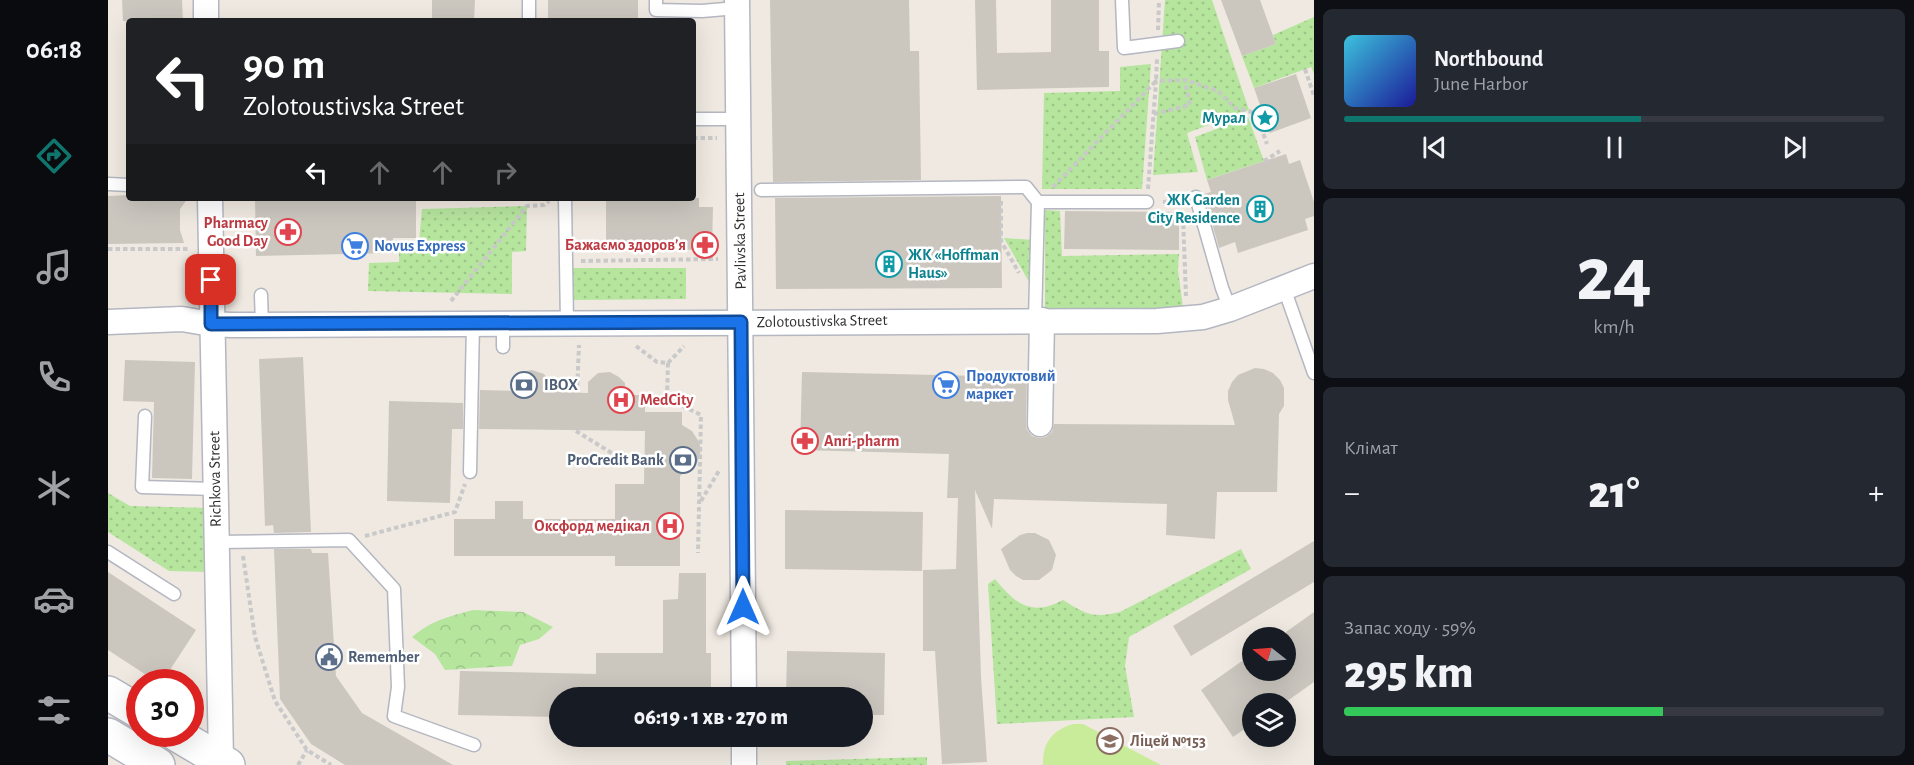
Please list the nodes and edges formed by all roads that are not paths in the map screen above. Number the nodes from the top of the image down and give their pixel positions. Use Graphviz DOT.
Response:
graph roads {
  1 [pos="206,0"];
  2 [pos="530,0"];
  3 [pos="1122,0"];
  4 [pos="737,4"];
  5 [pos="655,10"];
  6 [pos="206,18"];
  7 [pos="529,18"];
  8 [pos="1178,41"];
  9 [pos="696,119"];
  10 [pos="739,119"];
  11 [pos="108,184"];
  12 [pos="126,185"];
  13 [pos="761,190"];
  14 [pos="1196,197"];
  15 [pos="210,201"];
  16 [pos="565,201"];
  17 [pos="1038,202"];
  18 [pos="1147,202"];
  19 [pos="1314,276"];
  20 [pos="1284,288"];
  21 [pos="261,295"];
  22 [pos="1230,309"];
  23 [pos="1038,320"];
  24 [pos="108,322"];
  25 [pos="741,322"];
  26 [pos="473,323"];
  27 [pos="503,323"];
  28 [pos="567,323"];
  29 [pos="211,324"];
  30 [pos="262,325"];
  31 [pos="503,347"];
  32 [pos="1314,373"];
  33 [pos="145,416"];
  34 [pos="1040,424"];
  35 [pos="470,472"];
  36 [pos="216,489"];
  37 [pos="229,542"];
  38 [pos="108,552"];
  39 [pos="174,594"];
  40 [pos="744,687"];
  41 [pos="108,693"];
  42 [pos="126,703"];
  43 [pos="108,735"];
  44 [pos="474,745"];
  45 [pos="198,747"];
  46 [pos="744,747"];
  47 [pos="225,763"];
  48 [pos="158,765"];
  49 [pos="744,765"];
  1 -- 6 [label="street"];
  2 -- 7 [label="lane"];
  3 -- 8 [label="lane"];
  4 -- 5 [label="lane"];
  4 -- 10 [label="street, Pavlivska Street"];
  9 -- 10 [label="lane"];
  10 -- 25 [label="street, Pavlivska Street"];
  11 -- 12 [label="lane"];
  13 -- 17 [label="lane"];
  14 -- 22 [label="lane"];
  15 -- 29 [label="street, Richkova Street"];
  16 -- 28 [label="lane"];
  17 -- 18 [label="lane"];
  17 -- 23 [label="lane"];
  19 -- 20 [label="street, Zolotoustivska Street"];
  20 -- 22 [label="street, Zolotoustivska Street"];
  20 -- 32 [label="lane"];
  21 -- 30 [label="lane"];
  22 -- 23 [label="street, Zolotoustivska Street"];
  23 -- 25 [label="street, Zolotoustivska Street"];
  23 -- 34 [label="street"];
  24 -- 29 [label="street, Zolotoustivska Street"];
  25 -- 28 [label="street, Zolotoustivska Street"];
  25 -- 40 [label="street, Pavlivska Street"];
  26 -- 27 [label="street, Zolotoustivska Street"];
  26 -- 30 [label="street, Zolotoustivska Street"];
  26 -- 35 [label="lane"];
  27 -- 28 [label="street, Zolotoustivska Street"];
  27 -- 31 [label="lane"];
  29 -- 30 [label="street, Zolotoustivska Street"];
  29 -- 36 [label="street, Richkova Street"];
  33 -- 36 [label="lane"];
  36 -- 37 [label="street, Richkova Street"];
  37 -- 44 [label="lane"];
  37 -- 47 [label="street, Richkova Street"];
  38 -- 39 [label="lane"];
  41 -- 42 [label="main road"];
  43 -- 48 [label="main road"];
  45 -- 47 [label="main road"];
  46 -- 49 [label="street"];
}
